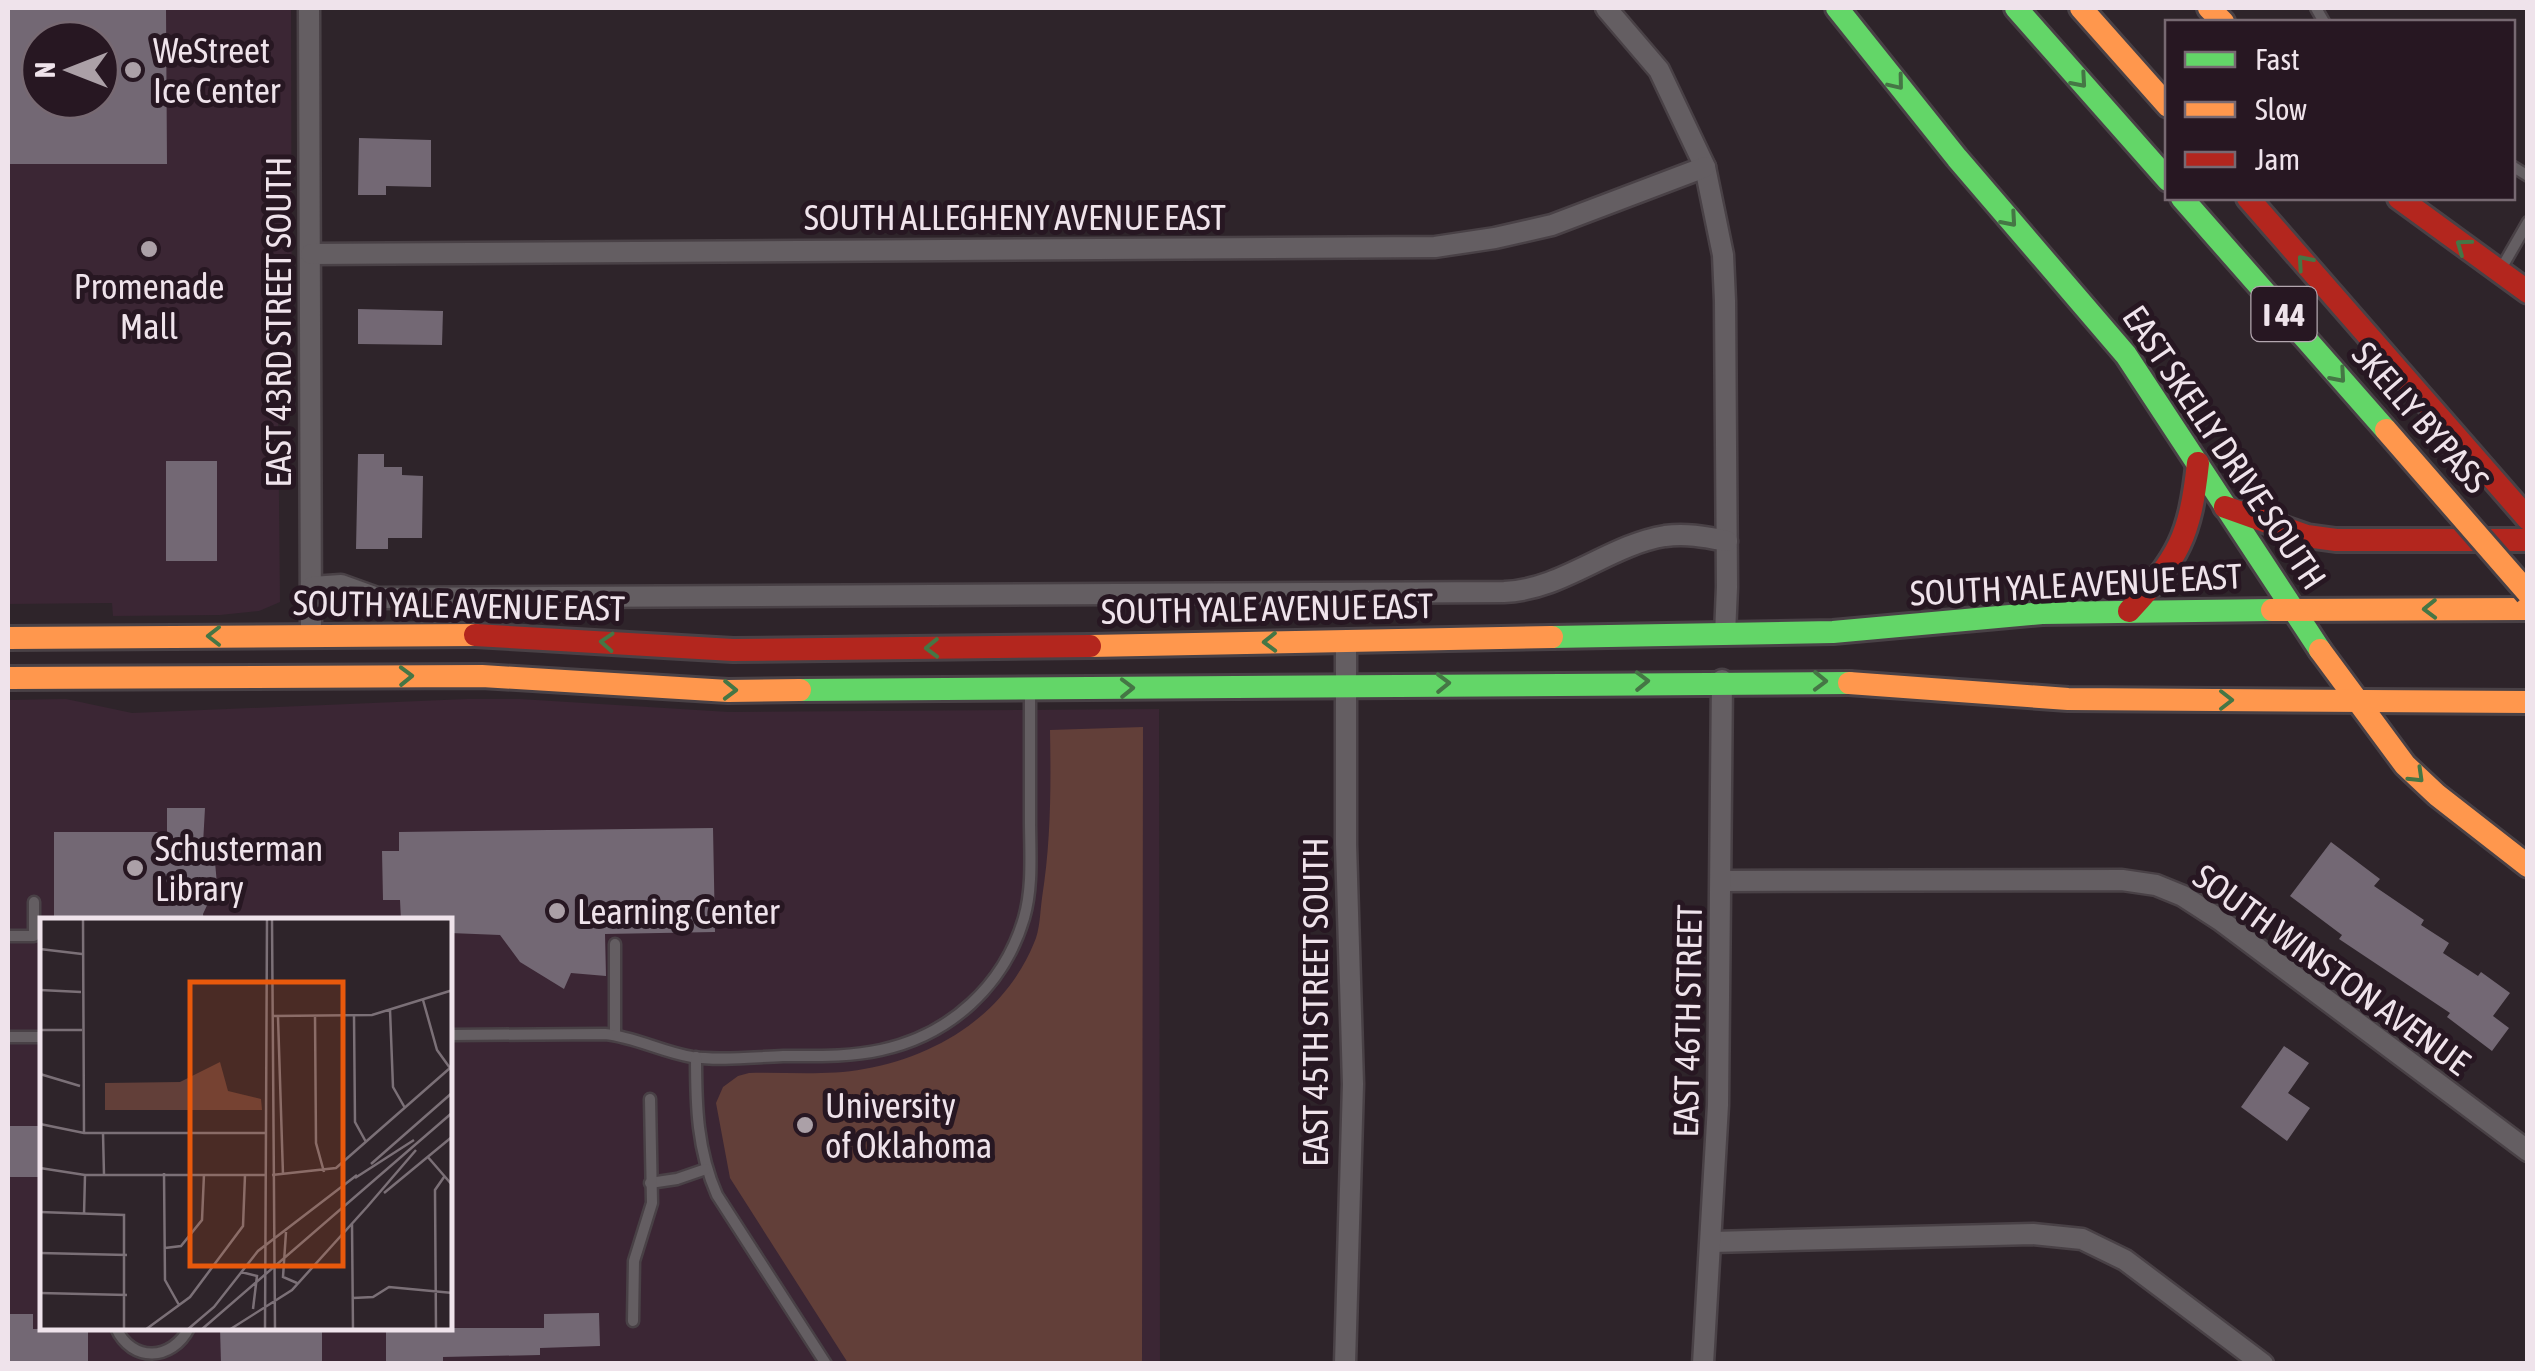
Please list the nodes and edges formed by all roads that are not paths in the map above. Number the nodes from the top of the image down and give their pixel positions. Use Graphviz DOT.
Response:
graph roads {
  1 [pos="309,8"];
  2 [pos="1606,8"];
  3 [pos="1836,8"];
  4 [pos="2016,8"];
  5 [pos="2082,8"];
  6 [pos="2165,103"];
  7 [pos="1706,166"];
  8 [pos="2165,177"];
  9 [pos="2184,200"];
  10 [pos="2250,200"];
  11 [pos="2403,200"];
  12 [pos="2528,222"];
  13 [pos="312,254"];
  14 [pos="2499,272"];
  15 [pos="2528,292"];
  16 [pos="2198,463"];
  17 [pos="2225,507"];
  18 [pos="2528,519"];
  19 [pos="2528,540"];
  20 [pos="1727,542"];
  21 [pos="312,587"];
  22 [pos="2528,593"];
  23 [pos="2528,608"];
  24 [pos="2128,611"];
  25 [pos="2294,611"];
  26 [pos="1724,635"];
  27 [pos="311,636"];
  28 [pos="8,638"];
  29 [pos="1346,640"];
  30 [pos="1029,647"];
  31 [pos="308,677"];
  32 [pos="8,678"];
  33 [pos="1722,680"];
  34 [pos="1346,684"];
  35 [pos="1030,690"];
  36 [pos="2356,701"];
  37 [pos="2528,702"];
  38 [pos="2528,866"];
  39 [pos="1722,880"];
  40 [pos="34,902"];
  41 [pos="8,936"];
  42 [pos="615,944"];
  43 [pos="452,1034"];
  44 [pos="616,1035"];
  45 [pos="40,1036"];
  46 [pos="8,1037"];
  47 [pos="696,1058"];
  48 [pos="650,1099"];
  49 [pos="2528,1151"];
  50 [pos="706,1169"];
  51 [pos="650,1183"];
  52 [pos="1712,1242"];
  53 [pos="634,1321"];
  54 [pos="118,1331"];
  55 [pos="187,1331"];
  56 [pos="826,1364"];
  57 [pos="1345,1364"];
  58 [pos="1703,1364"];
  59 [pos="2263,1364"];
  1 -- 13 [label="street, EAST 43RD STREET SOUTH"];
  2 -- 7 [label="street"];
  3 -- 16 [label="main road, EAST SKELLY DRIVE SOUTH, one-way"];
  4 -- 8 [label="main road, one-way"];
  5 -- 6 [label="main road"];
  7 -- 13 [label="street, SOUTH ALLEGHENY AVENUE EAST"];
  7 -- 20 [label="street"];
  9 -- 22 [label="main road, SKELLY BYPASS / I 44, one-way, bridge"];
  18 -- 10 [label="main road, SKELLY BYPASS / I 44, one-way"];
  14 -- 11 [label="main road, one-way"];
  12 -- 14 [label="lane"];
  13 -- 21 [label="street, EAST 43RD STREET SOUTH"];
  14 -- 15 [label="main road"];
  16 -- 17 [label="main road, EAST SKELLY DRIVE SOUTH"];
  16 -- 24 [label="main road"];
  17 -- 19 [label="main road"];
  17 -- 25 [label="main road, EAST SKELLY DRIVE SOUTH"];
  20 -- 21 [label="street, SOUTH YALE AVENUE EAST"];
  20 -- 26 [label="street"];
  21 -- 27 [label="street, EAST 43RD STREET SOUTH"];
  23 -- 25 [label="main road, SOUTH YALE AVENUE EAST, one-way"];
  24 -- 25 [label="main road, SOUTH YALE AVENUE EAST"];
  24 -- 26 [label="main road, SOUTH YALE AVENUE EAST"];
  25 -- 36 [label="main road, EAST SKELLY DRIVE SOUTH"];
  26 -- 29 [label="main road, SOUTH YALE AVENUE EAST"];
  26 -- 33 [label="main road"];
  27 -- 28 [label="main road, SOUTH YALE AVENUE EAST, one-way"];
  30 -- 27 [label="main road, SOUTH YALE AVENUE EAST, one-way"];
  27 -- 31 [label="main road"];
  29 -- 30 [label="main road, SOUTH YALE AVENUE EAST, one-way"];
  29 -- 34 [label="street, EAST 45TH STREET SOUTH"];
  30 -- 35 [label="main road"];
  31 -- 32 [label="main road, SOUTH YALE AVENUE EAST"];
  31 -- 35 [label="main road, SOUTH YALE AVENUE EAST, one-way"];
  34 -- 33 [label="main road, SOUTH YALE AVENUE EAST, one-way"];
  33 -- 36 [label="main road, SOUTH YALE AVENUE EAST, one-way"];
  33 -- 39 [label="street, EAST 46TH STREET"];
  35 -- 34 [label="main road, SOUTH YALE AVENUE EAST, one-way"];
  34 -- 57 [label="street, EAST 45TH STREET SOUTH"];
  35 -- 47 [label="lane"];
  36 -- 37 [label="main road, SOUTH YALE AVENUE EAST"];
  36 -- 38 [label="main road, EAST SKELLY DRIVE SOUTH, one-way"];
  39 -- 49 [label="street, SOUTH WINSTON AVENUE"];
  39 -- 52 [label="street, EAST 46TH STREET"];
  40 -- 41 [label="lane"];
  42 -- 44 [label="lane"];
  43 -- 44 [label="lane"];
  44 -- 47 [label="lane"];
  45 -- 46 [label="lane"];
  47 -- 50 [label="lane"];
  48 -- 51 [label="lane"];
  50 -- 51 [label="lane"];
  50 -- 56 [label="lane"];
  51 -- 53 [label="lane"];
  52 -- 58 [label="street, EAST 46TH STREET"];
  52 -- 59 [label="street"];
  54 -- 55 [label="lane"];
}
